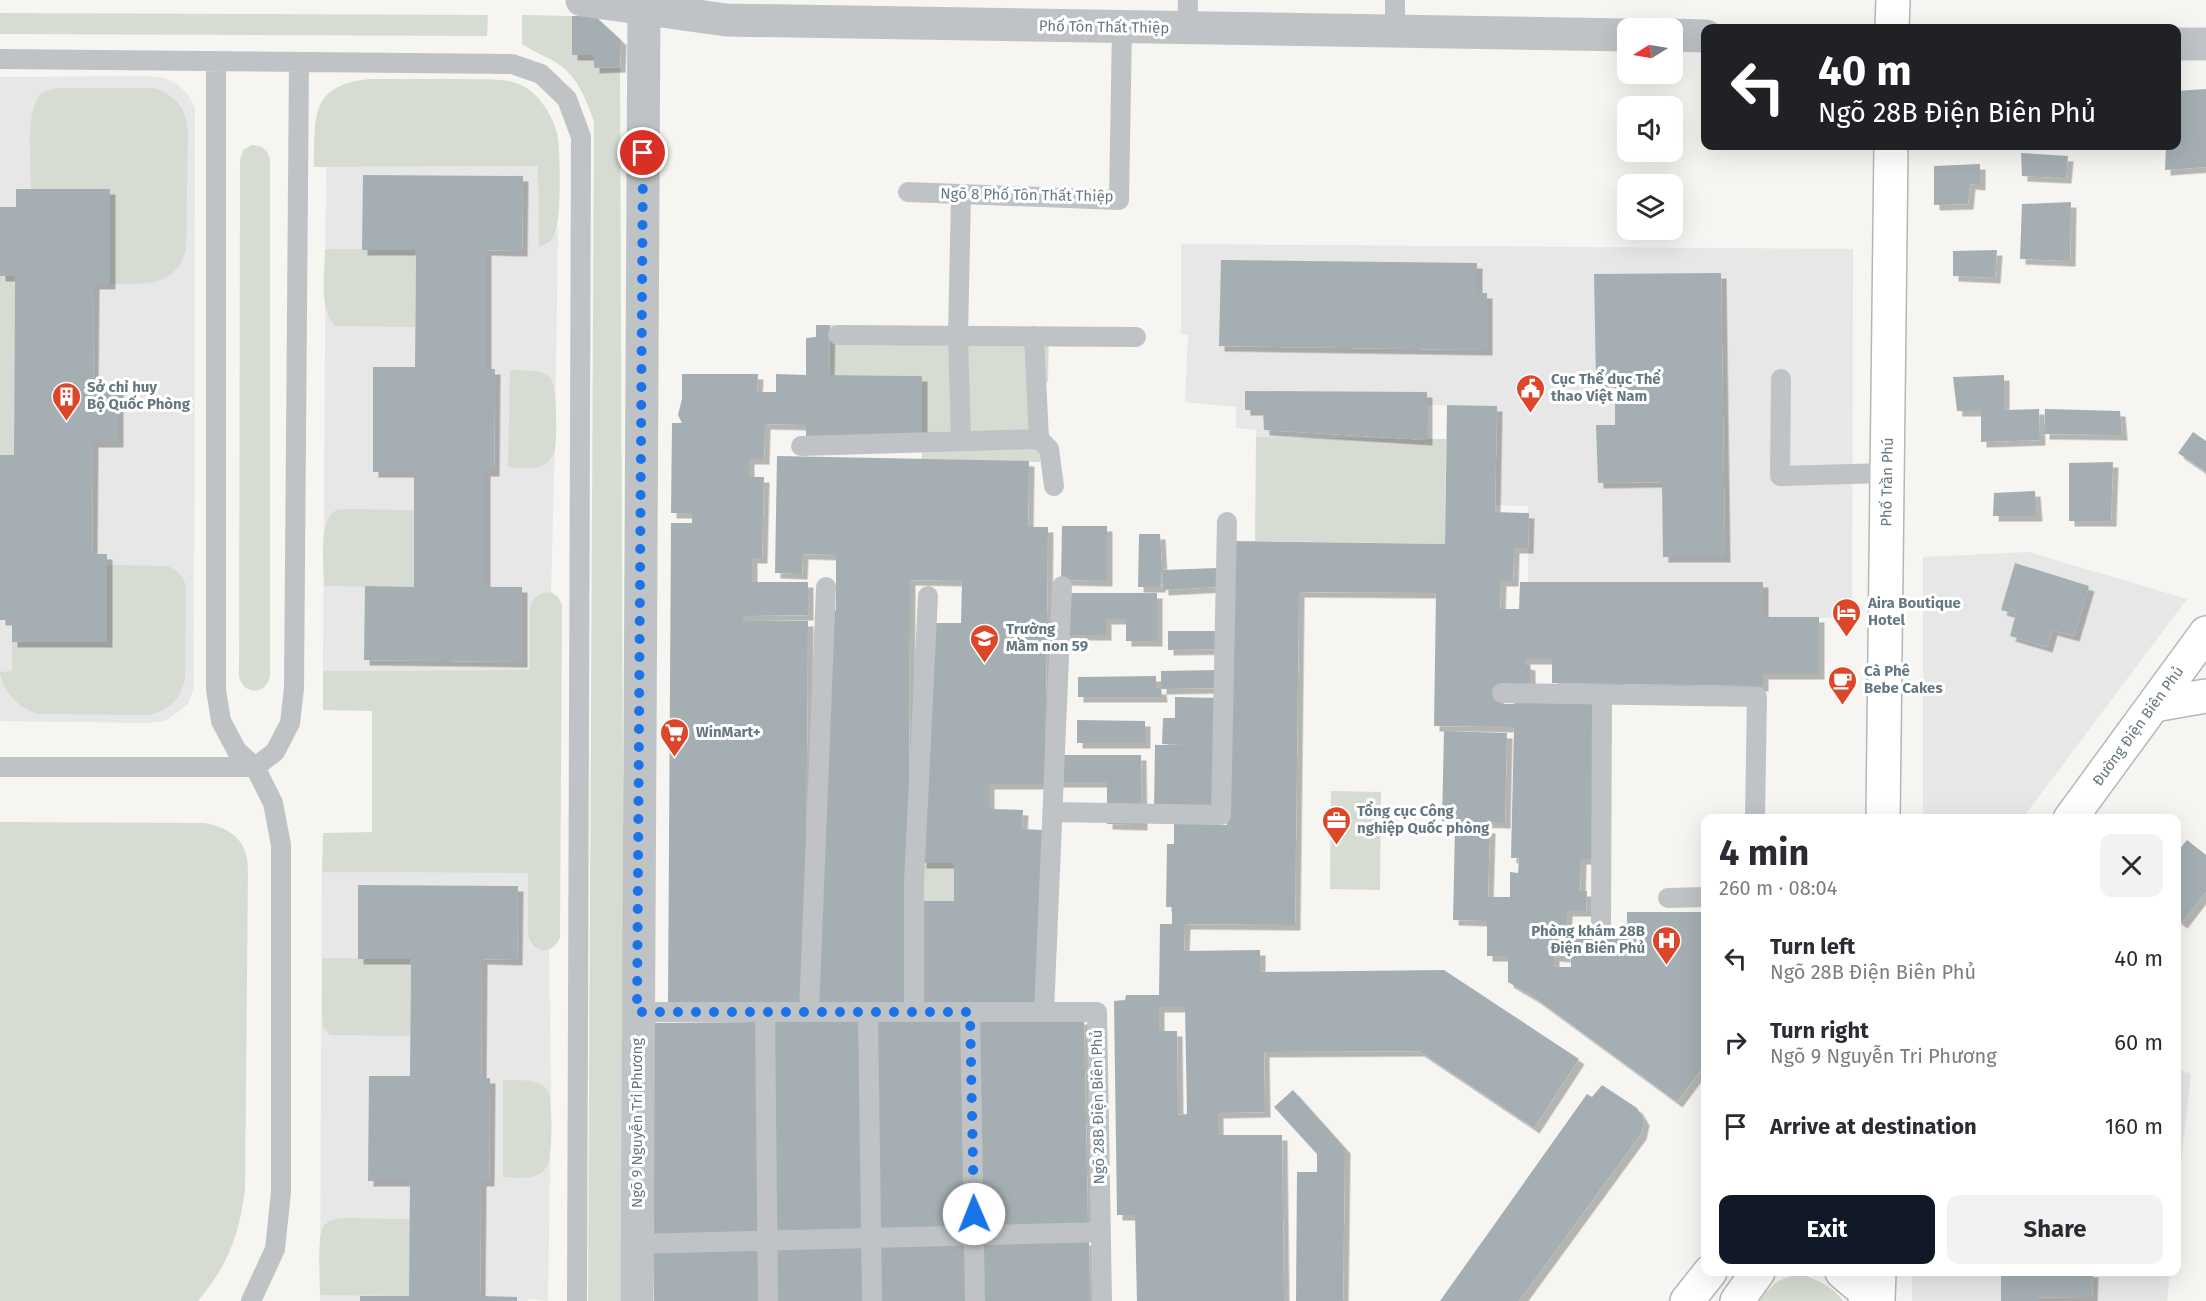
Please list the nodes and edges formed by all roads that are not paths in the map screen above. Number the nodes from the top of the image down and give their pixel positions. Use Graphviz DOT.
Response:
graph roads {
  1 [pos="582,0"];
  2 [pos="1893,0"];
  3 [pos="644,5"];
  4 [pos="1188,14"];
  5 [pos="1395,16"];
  6 [pos="1892,24"];
  7 [pos="1122,28"];
  8 [pos="1617,33"];
  9 [pos="1683,35"];
  10 [pos="1701,36"];
  11 [pos="2181,44"];
  12 [pos="2206,44"];
  13 [pos="0,59"];
  14 [pos="216,61"];
  15 [pos="298,62"];
  16 [pos="1891,150"];
  17 [pos="908,192"];
  18 [pos="961,195"];
  19 [pos="838,335"];
  20 [pos="958,336"];
  21 [pos="1034,336"];
  22 [pos="1136,337"];
  23 [pos="1781,379"];
  24 [pos="1039,439"];
  25 [pos="961,441"];
  26 [pos="801,446"];
  27 [pos="1887,474"];
  28 [pos="1054,486"];
  29 [pos="1227,522"];
  30 [pos="1062,586"];
  31 [pos="826,587"];
  32 [pos="928,596"];
  33 [pos="2206,633"];
  34 [pos="1502,693"];
  35 [pos="1602,695"];
  36 [pos="2206,696"];
  37 [pos="2154,705"];
  38 [pos="0,767"];
  39 [pos="255,767"];
  40 [pos="1053,812"];
  41 [pos="1755,814"];
  42 [pos="1883,814"];
  43 [pos="2074,814"];
  44 [pos="1701,897"];
  45 [pos="1668,898"];
  46 [pos="1601,923"];
  47 [pos="637,1012"];
  48 [pos="765,1012"];
  49 [pos="809,1012"];
  50 [pos="868,1012"];
  51 [pos="914,1012"];
  52 [pos="970,1012"];
  53 [pos="1044,1012"];
  54 [pos="1101,1233"];
  55 [pos="974,1236"];
  56 [pos="871,1239"];
  57 [pos="768,1241"];
  58 [pos="637,1244"];
  59 [pos="1707,1276"];
  60 [pos="1755,1276"];
  61 [pos="1847,1276"];
  62 [pos="1878,1276"];
  63 [pos="251,1301"];
  64 [pos="577,1301"];
  65 [pos="637,1301"];
  66 [pos="768,1301"];
  67 [pos="872,1301"];
  68 [pos="975,1301"];
  69 [pos="1102,1301"];
  70 [pos="1687,1301"];
  71 [pos="1737,1301"];
  72 [pos="1867,1301"];
  73 [pos="1878,1301"];
  1 -- 3 [label="street, Phố Tôn Thất Thiệp"];
  2 -- 6 [label="street"];
  3 -- 7 [label="street, Phố Tôn Thất Thiệp"];
  3 -- 47 [label="street, Ngõ 9 Nguyễn Tri Phương"];
  4 -- 5 [label="street, Phố Tôn Thất Thiệp"];
  4 -- 7 [label="street, Phố Tôn Thất Thiệp"];
  5 -- 8 [label="street, Phố Tôn Thất Thiệp"];
  7 -- 18 [label="lane, Ngõ 8 Phố Tôn Thất Thiệp"];
  9 -- 10 [label="street"];
  11 -- 12 [label="street"];
  13 -- 14 [label="lane"];
  14 -- 15 [label="lane"];
  14 -- 39 [label="lane"];
  15 -- 39 [label="lane"];
  15 -- 64 [label="lane"];
  16 -- 27 [label="street, Phố Trần Phú"];
  17 -- 18 [label="lane, Ngõ 8 Phố Tôn Thất Thiệp"];
  18 -- 20 [label="lane"];
  19 -- 20 [label="lane"];
  20 -- 21 [label="lane"];
  20 -- 25 [label="lane"];
  21 -- 22 [label="lane"];
  21 -- 24 [label="lane"];
  23 -- 27 [label="lane"];
  24 -- 25 [label="lane"];
  24 -- 28 [label="lane"];
  25 -- 26 [label="lane"];
  27 -- 42 [label="street, Phố Trần Phú"];
  29 -- 40 [label="lane"];
  30 -- 40 [label="lane"];
  31 -- 49 [label="lane"];
  32 -- 51 [label="lane"];
  33 -- 37 [label="street, Đường Điện Biên Phủ"];
  34 -- 35 [label="lane"];
  35 -- 41 [label="lane"];
  35 -- 46 [label="lane"];
  36 -- 37 [label="street"];
  37 -- 43 [label="street, Đường Điện Biên Phủ"];
  38 -- 39 [label="lane"];
  39 -- 63 [label="lane"];
  40 -- 53 [label="lane"];
  44 -- 45 [label="lane"];
  47 -- 48 [label="lane, Ngõ 28B Điện Biên Phủ"];
  47 -- 58 [label="street, Ngõ 9 Nguyễn Tri Phương"];
  48 -- 49 [label="lane, Ngõ 28B Điện Biên Phủ"];
  48 -- 57 [label="lane"];
  49 -- 50 [label="lane, Ngõ 28B Điện Biên Phủ"];
  50 -- 51 [label="lane, Ngõ 28B Điện Biên Phủ"];
  50 -- 56 [label="lane"];
  51 -- 52 [label="lane, Ngõ 28B Điện Biên Phủ"];
  52 -- 53 [label="lane, Ngõ 28B Điện Biên Phủ"];
  52 -- 55 [label="lane"];
  53 -- 54 [label="lane, Ngõ 28B Điện Biên Phủ"];
  54 -- 55 [label="lane"];
  54 -- 69 [label="lane, Ngõ 28B Điện Biên Phủ"];
  55 -- 56 [label="lane"];
  55 -- 68 [label="lane"];
  56 -- 57 [label="lane"];
  56 -- 67 [label="lane"];
  57 -- 58 [label="lane"];
  57 -- 66 [label="lane"];
  58 -- 65 [label="street, Ngõ 9 Nguyễn Tri Phương"];
  59 -- 70 [label="street"];
  60 -- 71 [label="street"];
  61 -- 72 [label="street"];
  62 -- 73 [label="street"];
}
